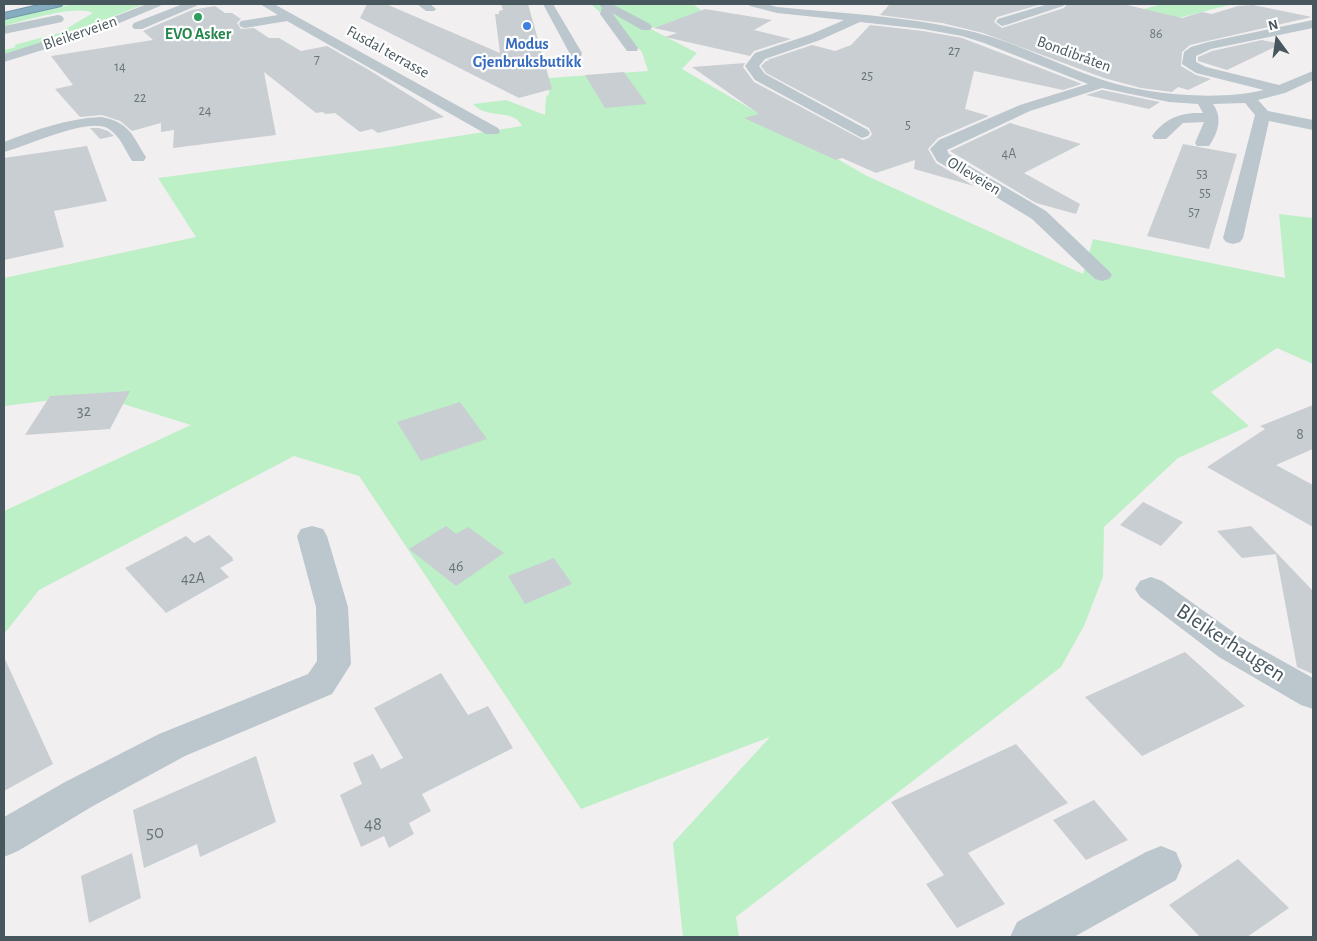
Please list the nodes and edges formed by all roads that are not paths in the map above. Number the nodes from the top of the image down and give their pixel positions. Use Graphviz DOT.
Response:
graph roads {
  1 [pos="32,4"];
  2 [pos="57,4"];
  3 [pos="156,4"];
  4 [pos="266,4"];
  5 [pos="548,4"];
  6 [pos="754,4"];
  7 [pos="1060,4"];
  8 [pos="606,5"];
  9 [pos="886,8"];
  10 [pos="195,9"];
  11 [pos="4,10"];
  12 [pos="4,16"];
  13 [pos="290,17"];
  14 [pos="247,18"];
  15 [pos="58,19"];
  16 [pos="859,19"];
  17 [pos="1002,22"];
  18 [pos="1313,24"];
  19 [pos="137,27"];
  20 [pos="646,27"];
  21 [pos="4,30"];
  22 [pos="632,48"];
  23 [pos="576,53"];
  24 [pos="4,58"];
  25 [pos="1313,75"];
  26 [pos="1101,84"];
  27 [pos="1280,90"];
  28 [pos="1249,98"];
  29 [pos="1201,99"];
  30 [pos="1263,115"];
  31 [pos="1212,118"];
  32 [pos="1313,125"];
  33 [pos="492,131"];
  34 [pos="862,133"];
  35 [pos="1160,136"];
  36 [pos="1203,144"];
  37 [pos="4,147"];
  38 [pos="138,157"];
  39 [pos="1233,238"];
  40 [pos="1102,276"];
  41 [pos="312,536"];
  42 [pos="1151,589"];
  43 [pos="1313,695"];
  44 [pos="4,838"];
  45 [pos="1161,866"];
  46 [pos="1032,937"];
  1 -- 11 [label="highway"];
  2 -- 12 [label="highway"];
  3 -- 24 [label="street, Bleikerveien"];
  4 -- 13 [label="street, Fusdal terrasse"];
  5 -- 23 [label="street"];
  6 -- 16 [label="street, Bondibråten"];
  7 -- 17 [label="street"];
  8 -- 20 [label="street"];
  8 -- 22 [label="street"];
  9 -- 16 [label="street"];
  10 -- 19 [label="street"];
  13 -- 14 [label="street"];
  13 -- 33 [label="street, Fusdal terrasse"];
  15 -- 21 [label="street"];
  16 -- 26 [label="street, Bondibråten"];
  16 -- 34 [label="street, Bondibråten"];
  18 -- 27 [label="street"];
  25 -- 27 [label="street, Bondibråten"];
  26 -- 29 [label="street, Bondibråten"];
  26 -- 40 [label="street, Olleveien"];
  27 -- 28 [label="street, Bondibråten"];
  28 -- 29 [label="street, Bondibråten"];
  28 -- 30 [label="street"];
  29 -- 31 [label="street"];
  30 -- 32 [label="street"];
  30 -- 39 [label="street"];
  31 -- 35 [label="street"];
  31 -- 36 [label="street"];
  37 -- 38 [label="street"];
  41 -- 44 [label="street"];
  42 -- 43 [label="street, Bleikerhaugen"];
  45 -- 46 [label="street"];
}
